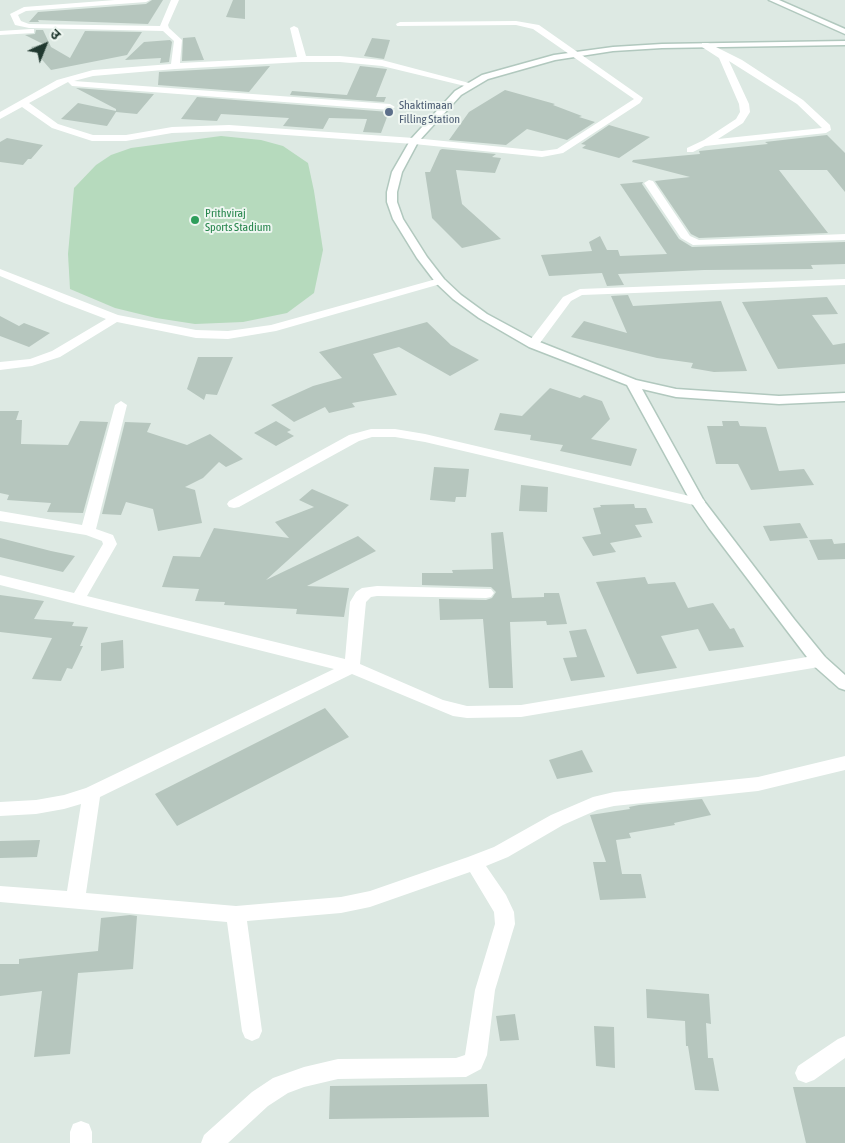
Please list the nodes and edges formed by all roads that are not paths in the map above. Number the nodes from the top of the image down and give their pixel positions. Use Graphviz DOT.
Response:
graph roads {
  1 [pos="146,0"];
  2 [pos="174,0"];
  3 [pos="773,0"];
  4 [pos="400,24"];
  5 [pos="294,28"];
  6 [pos="165,29"];
  7 [pos="56,30"];
  8 [pos="845,32"];
  9 [pos="0,33"];
  10 [pos="845,43"];
  11 [pos="705,45"];
  12 [pos="719,53"];
  13 [pos="577,54"];
  14 [pos="302,59"];
  15 [pos="175,66"];
  16 [pos="60,82"];
  17 [pos="469,84"];
  18 [pos="22,103"];
  19 [pos="390,107"];
  20 [pos="0,116"];
  21 [pos="414,141"];
  22 [pos="703,143"];
  23 [pos="690,150"];
  24 [pos="649,183"];
  25 [pos="845,237"];
  26 [pos="0,272"];
  27 [pos="440,281"];
  28 [pos="845,282"];
  29 [pos="115,318"];
  30 [pos="534,344"];
  31 [pos="0,366"];
  32 [pos="632,383"];
  33 [pos="845,397"];
  34 [pos="121,405"];
  35 [pos="698,502"];
  36 [pos="234,504"];
  37 [pos="0,516"];
  38 [pos="88,532"];
  39 [pos="0,580"];
  40 [pos="486,593"];
  41 [pos="76,600"];
  42 [pos="819,661"];
  43 [pos="352,667"];
  44 [pos="845,684"];
  45 [pos="845,763"];
  46 [pos="92,793"];
  47 [pos="0,809"];
  48 [pos="474,863"];
  49 [pos="0,894"];
  50 [pos="75,900"];
  51 [pos="236,914"];
  52 [pos="252,1030"];
  53 [pos="845,1046"];
  54 [pos="806,1073"];
  55 [pos="212,1143"];
  1 -- 6 [label="street"];
  2 -- 6 [label="street"];
  3 -- 8 [label="street"];
  4 -- 13 [label="street"];
  5 -- 14 [label="street"];
  6 -- 15 [label="street"];
  7 -- 9 [label="street"];
  10 -- 11 [label="street"];
  11 -- 12 [label="street"];
  11 -- 13 [label="street"];
  12 -- 22 [label="street"];
  12 -- 22 [label="street"];
  13 -- 17 [label="street"];
  13 -- 21 [label="street"];
  14 -- 15 [label="street"];
  14 -- 17 [label="street"];
  15 -- 16 [label="street"];
  16 -- 18 [label="street"];
  16 -- 19 [label="street"];
  17 -- 21 [label="street"];
  18 -- 20 [label="street"];
  18 -- 21 [label="street"];
  21 -- 27 [label="street"];
  22 -- 23 [label="street"];
  24 -- 25 [label="street"];
  26 -- 29 [label="street"];
  27 -- 29 [label="street"];
  27 -- 30 [label="street"];
  28 -- 30 [label="street"];
  29 -- 31 [label="street"];
  30 -- 32 [label="street"];
  32 -- 33 [label="street"];
  32 -- 35 [label="street"];
  34 -- 38 [label="street"];
  35 -- 36 [label="street"];
  35 -- 42 [label="street"];
  37 -- 38 [label="street"];
  38 -- 41 [label="street"];
  39 -- 41 [label="street"];
  40 -- 43 [label="street"];
  41 -- 43 [label="street"];
  42 -- 43 [label="street"];
  42 -- 44 [label="street"];
  43 -- 46 [label="street"];
  45 -- 48 [label="street"];
  46 -- 47 [label="street"];
  46 -- 50 [label="street"];
  48 -- 51 [label="street"];
  48 -- 55 [label="street"];
  49 -- 50 [label="street"];
  50 -- 51 [label="street"];
  51 -- 52 [label="street"];
  53 -- 54 [label="street"];
}
